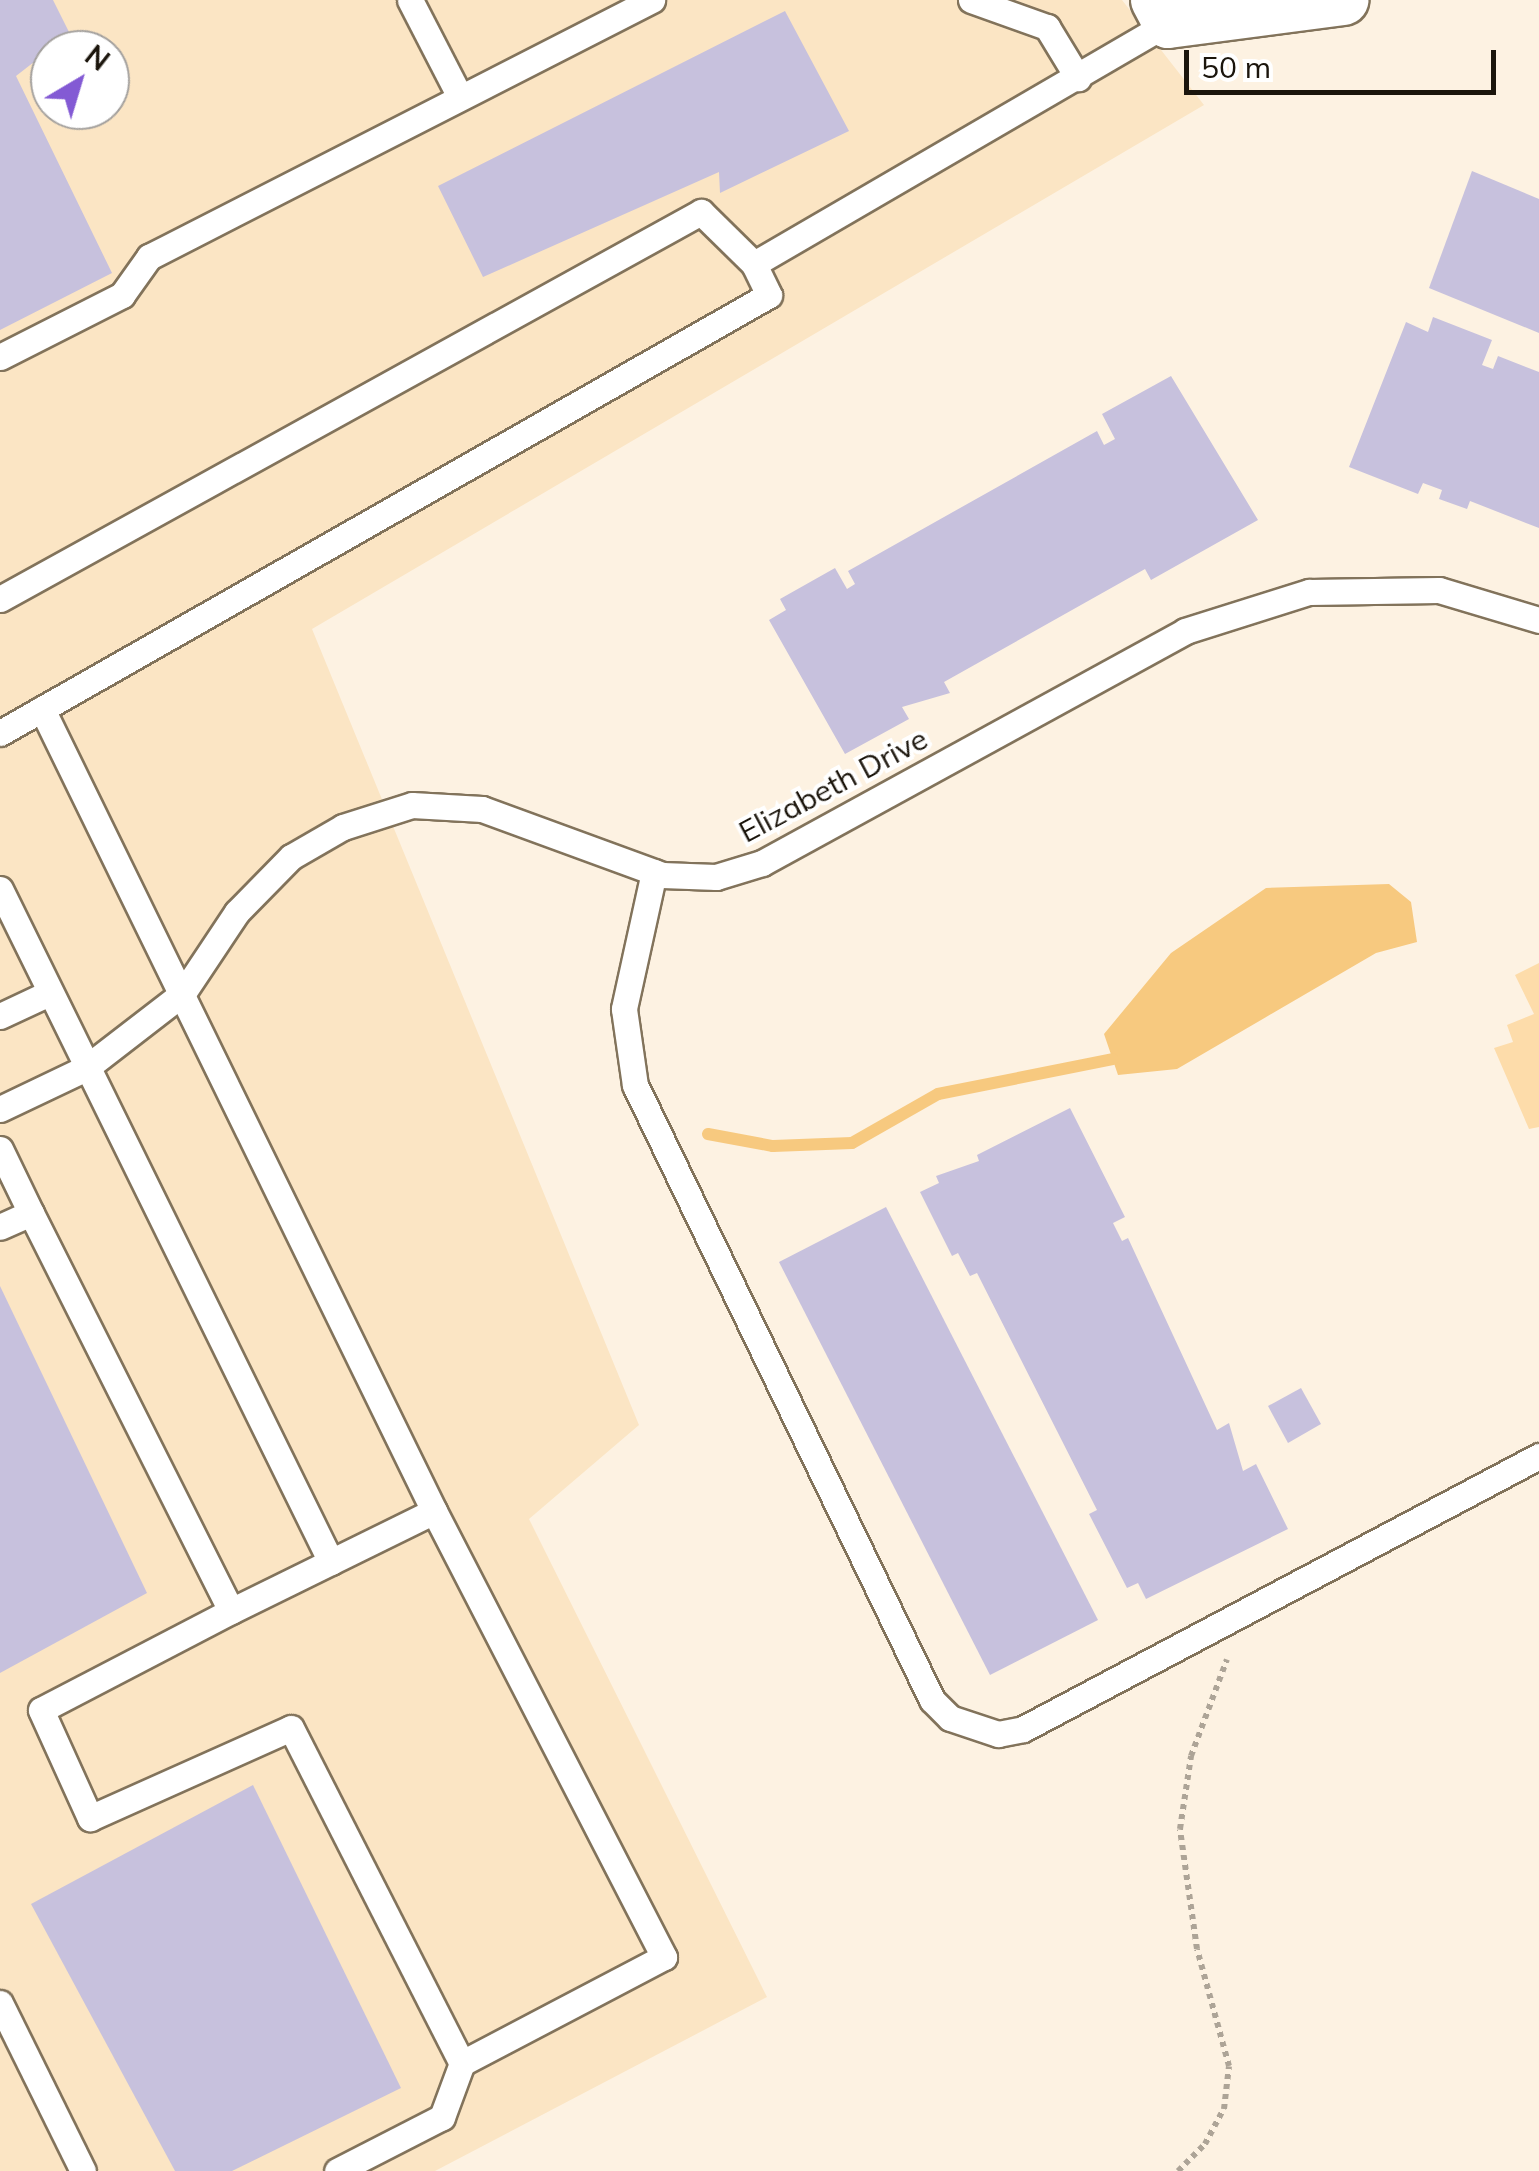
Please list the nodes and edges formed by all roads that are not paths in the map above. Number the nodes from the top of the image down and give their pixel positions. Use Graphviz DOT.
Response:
graph roads {
  1 [pos="410,0"];
  2 [pos="652,0"];
  3 [pos="971,0"];
  4 [pos="1343,0"];
  5 [pos="1162,12"];
  6 [pos="1078,78"];
  7 [pos="460,98"];
  8 [pos="754,264"];
  9 [pos="0,357"];
  10 [pos="0,599"];
  11 [pos="1539,620"];
  12 [pos="42,709"];
  13 [pos="0,733"];
  14 [pos="654,872"];
  15 [pos="0,889"];
  16 [pos="49,993"];
  17 [pos="183,993"];
  18 [pos="0,1016"];
  19 [pos="86,1068"];
  20 [pos="0,1108"];
  21 [pos="0,1149"];
  22 [pos="31,1213"];
  23 [pos="0,1227"];
  24 [pos="1539,1456"];
  25 [pos="434,1511"];
  26 [pos="331,1562"];
  27 [pos="231,1611"];
  28 [pos="0,2003"];
  29 [pos="462,2064"];
  30 [pos="83,2171"];
  31 [pos="337,2171"];
  1 -- 7 [label="lane"];
  2 -- 7 [label="lane"];
  3 -- 6 [label="lane"];
  4 -- 5 [label="street"];
  5 -- 6 [label="lane"];
  6 -- 8 [label="lane"];
  7 -- 9 [label="lane"];
  8 -- 10 [label="lane"];
  8 -- 12 [label="lane"];
  11 -- 14 [label="lane, Elizabeth Drive"];
  12 -- 13 [label="lane"];
  12 -- 17 [label="lane"];
  14 -- 17 [label="lane, Elizabeth Drive"];
  14 -- 24 [label="lane"];
  15 -- 16 [label="lane"];
  16 -- 18 [label="lane"];
  16 -- 19 [label="lane"];
  17 -- 19 [label="lane, Elizabeth Drive"];
  17 -- 25 [label="lane"];
  19 -- 20 [label="lane, Elizabeth Drive"];
  19 -- 26 [label="lane"];
  21 -- 22 [label="lane"];
  22 -- 23 [label="lane"];
  22 -- 27 [label="lane"];
  25 -- 26 [label="lane"];
  25 -- 29 [label="lane"];
  26 -- 27 [label="lane"];
  27 -- 29 [label="lane"];
  28 -- 30 [label="lane"];
  29 -- 31 [label="lane"];
}
